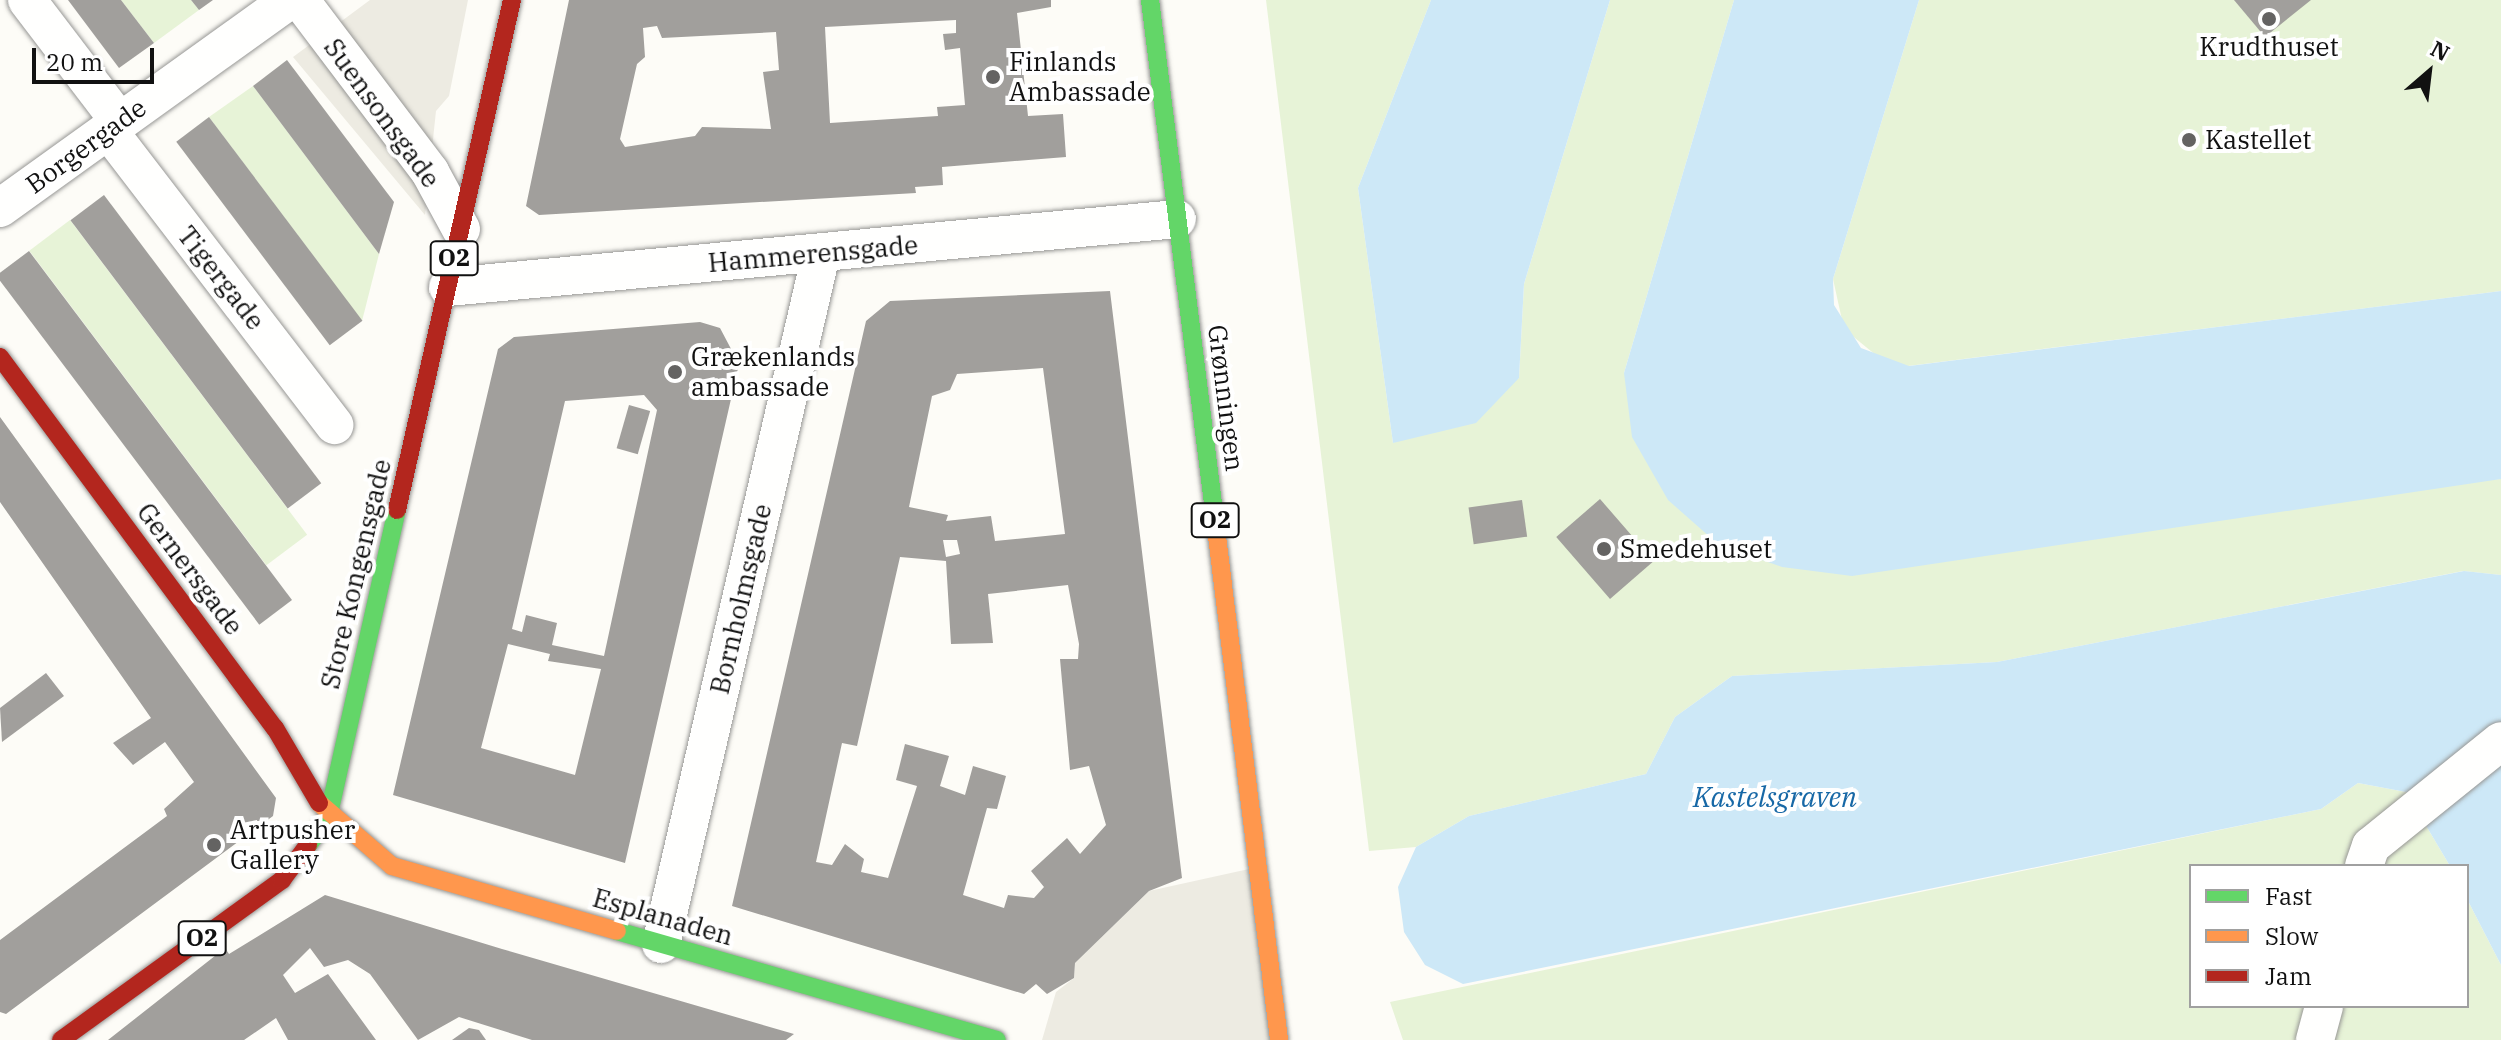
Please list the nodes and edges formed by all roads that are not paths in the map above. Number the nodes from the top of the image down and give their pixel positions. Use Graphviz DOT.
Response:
graph roads {
  1 [pos="27,0"];
  2 [pos="289,0"];
  3 [pos="300,0"];
  4 [pos="512,0"];
  5 [pos="1150,0"];
  6 [pos="114,126"];
  7 [pos="0,208"];
  8 [pos="1177,219"];
  9 [pos="461,229"];
  10 [pos="821,254"];
  11 [pos="448,287"];
  12 [pos="0,357"];
  13 [pos="334,425"];
  14 [pos="2501,741"];
  15 [pos="328,818"];
  16 [pos="2365,864"];
  17 [pos="661,944"];
  18 [pos="2323,1008"];
  19 [pos="61,1040"];
  20 [pos="997,1040"];
  21 [pos="1279,1040"];
  22 [pos="2315,1040"];
  1 -- 6 [label="street, Tigergade"];
  2 -- 6 [label="street, Borgergade"];
  3 -- 9 [label="street, Suensonsgade"];
  4 -- 9 [label="main road, Store Kongensgade / O2"];
  5 -- 8 [label="main road, Grønningen / O2"];
  6 -- 7 [label="street, Borgergade"];
  6 -- 13 [label="street, Tigergade"];
  8 -- 10 [label="street, Hammerensgade"];
  8 -- 21 [label="main road, Grønningen / O2"];
  9 -- 11 [label="main road, Store Kongensgade / O2"];
  10 -- 11 [label="street, Hammerensgade"];
  10 -- 17 [label="street, Bornholmsgade"];
  11 -- 15 [label="main road, Store Kongensgade / O2"];
  12 -- 15 [label="main road, Gernersgade"];
  14 -- 16 [label="street"];
  15 -- 17 [label="main road, Esplanaden"];
  15 -- 19 [label="main road, Store Kongensgade / O2"];
  17 -- 20 [label="main road, Esplanaden"];
  18 -- 22 [label="street"];
}
